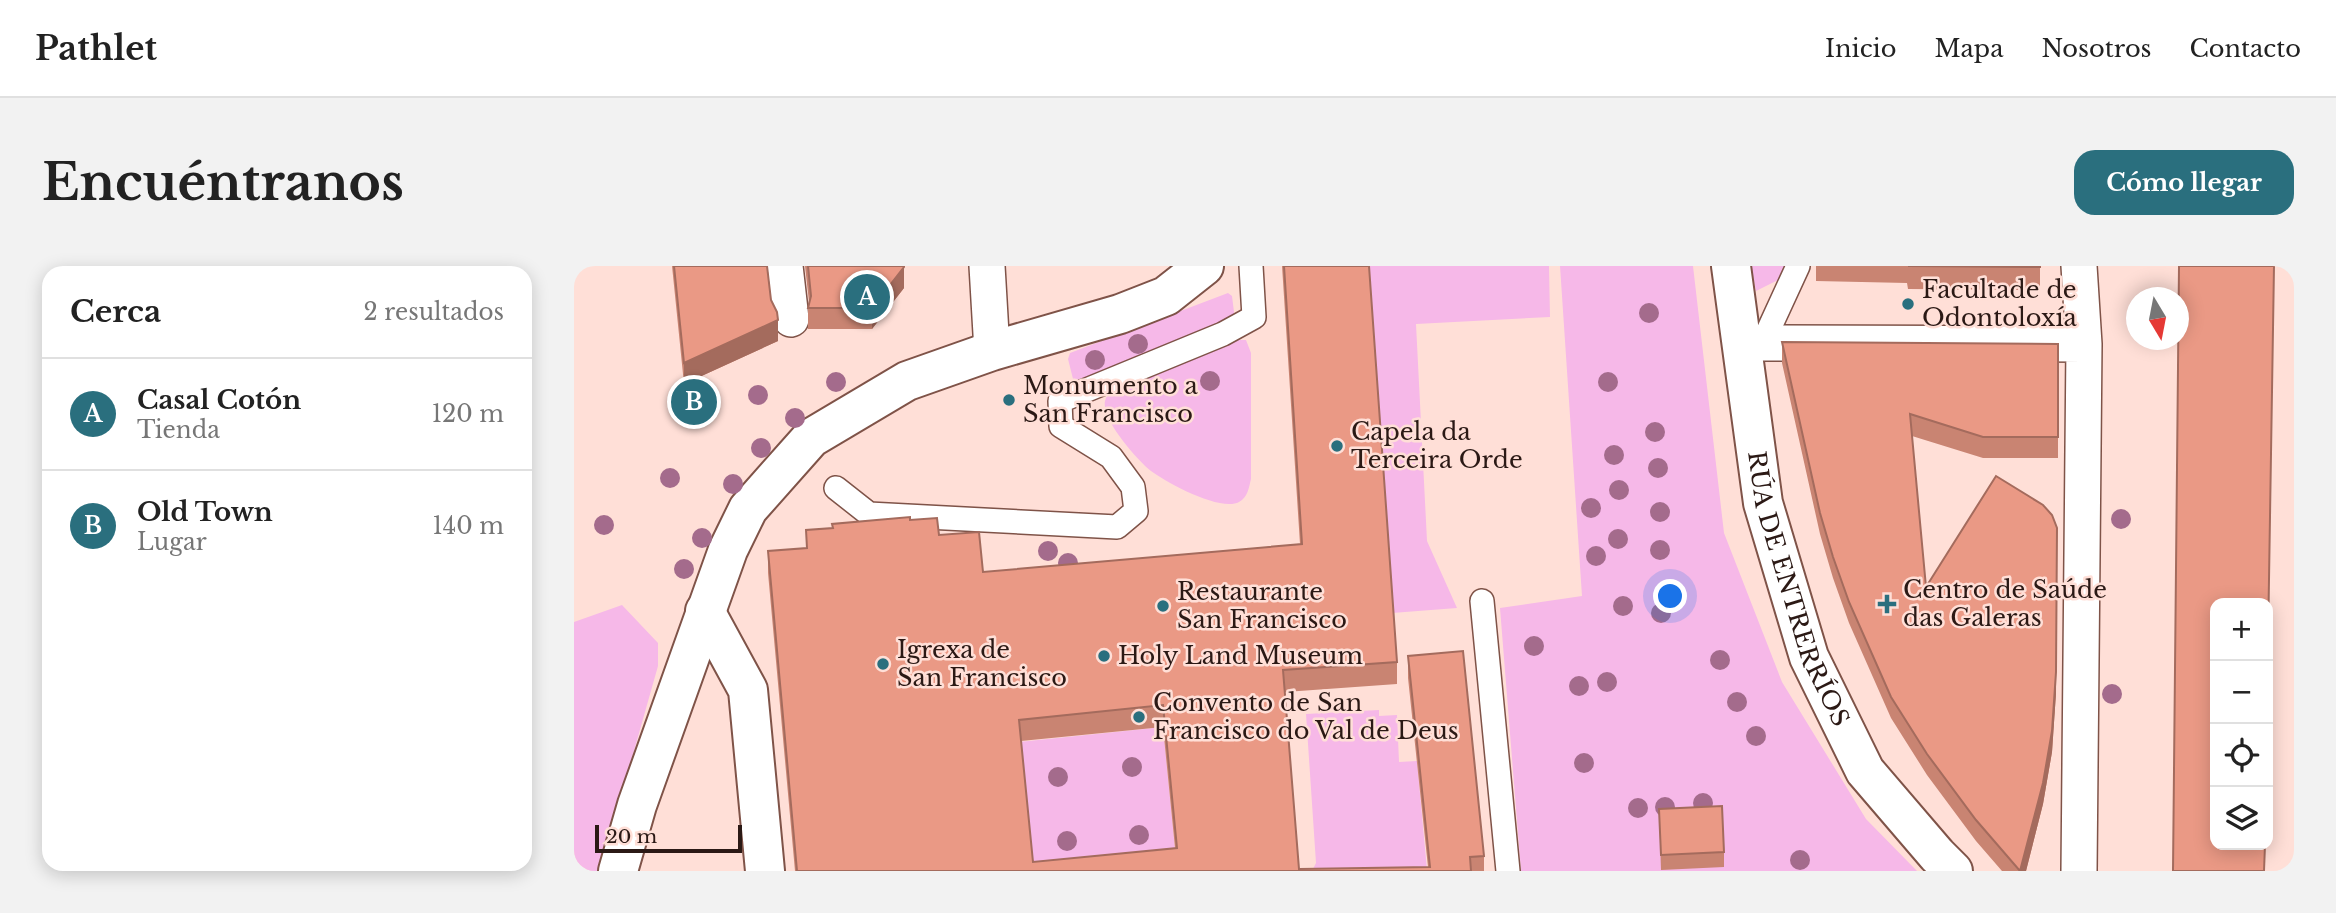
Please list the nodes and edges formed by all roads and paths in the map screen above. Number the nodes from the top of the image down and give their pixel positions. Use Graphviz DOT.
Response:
graph roads {
  1 [pos="786,266"];
  2 [pos="987,266"];
  3 [pos="1204,266"];
  4 [pos="1251,266"];
  5 [pos="1731,266"];
  6 [pos="1798,266"];
  7 [pos="2079,266"];
  8 [pos="791,318"];
  9 [pos="1752,342"];
  10 [pos="2084,344"];
  11 [pos="992,351"];
  12 [pos="836,488"];
  13 [pos="1482,601"];
  14 [pos="705,611"];
  15 [pos="618,871"];
  16 [pos="765,871"];
  17 [pos="1508,871"];
  18 [pos="1953,871"];
  19 [pos="2079,871"];
  1 -- 8 [label="street"];
  2 -- 11 [label="street"];
  3 -- 11 [label="street"];
  4 -- 12 [label="lane"];
  5 -- 9 [label="street, RÚA DE ENTRERRÍOS"];
  6 -- 9 [label="lane"];
  7 -- 10 [label="street"];
  9 -- 10 [label="street"];
  9 -- 18 [label="street, RÚA DE ENTRERRÍOS"];
  10 -- 19 [label="street"];
  11 -- 14 [label="street"];
  13 -- 17 [label="lane"];
  14 -- 15 [label="street"];
  14 -- 16 [label="street"];
}
